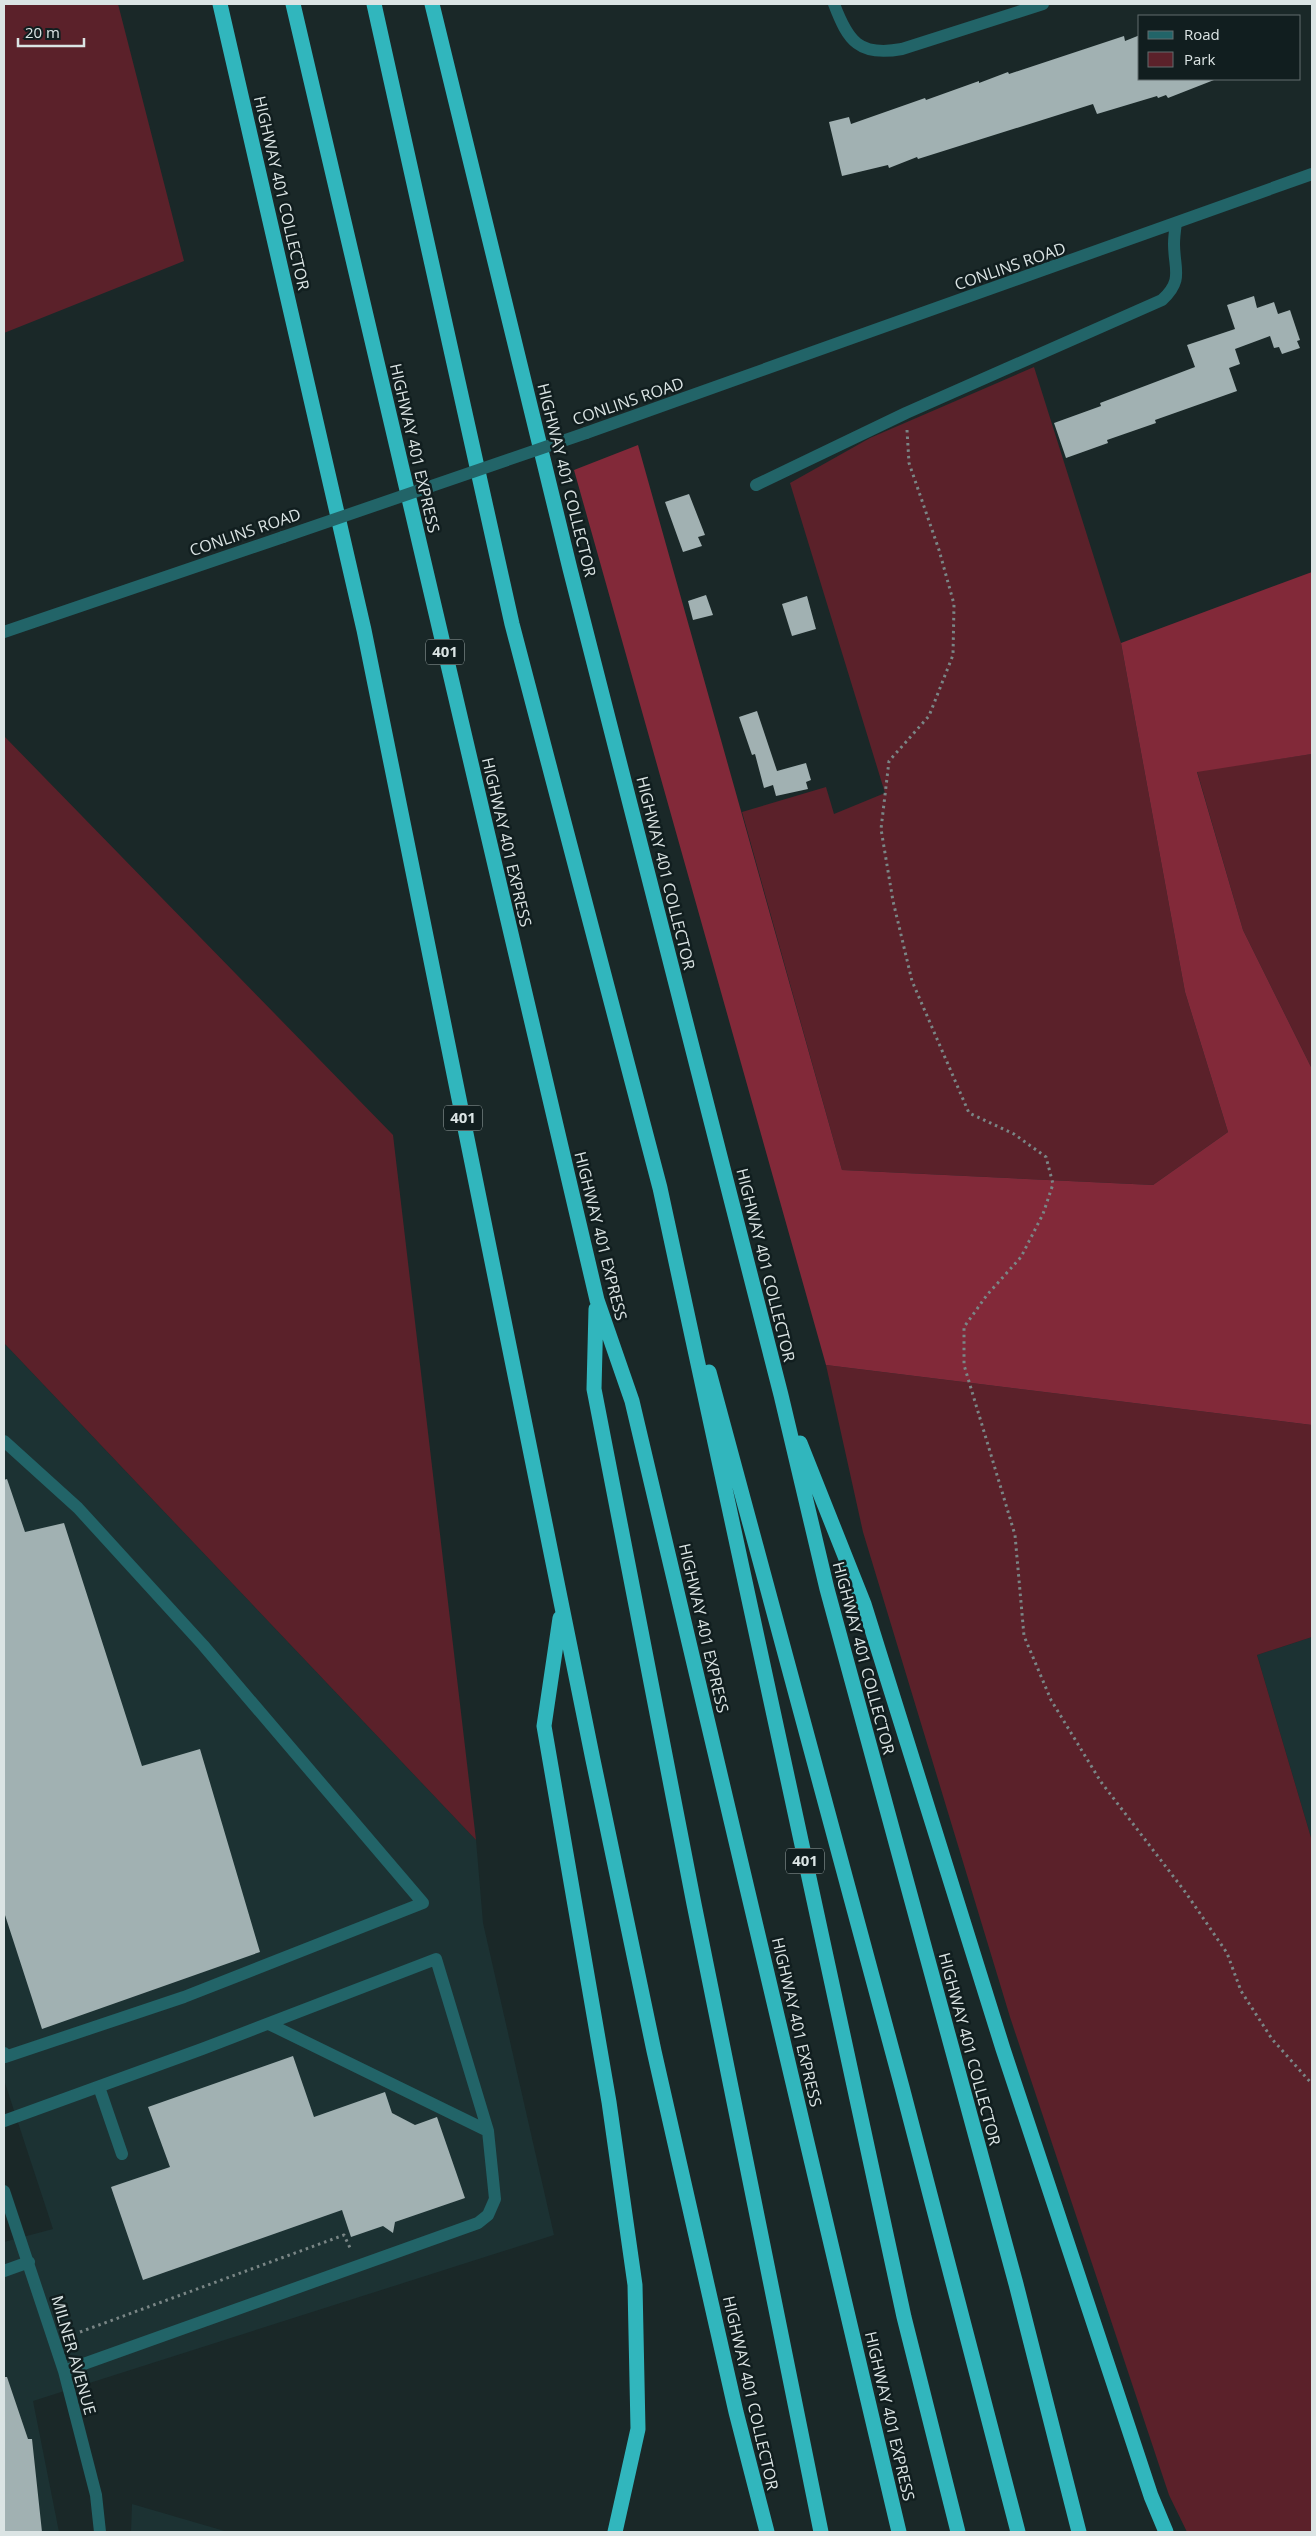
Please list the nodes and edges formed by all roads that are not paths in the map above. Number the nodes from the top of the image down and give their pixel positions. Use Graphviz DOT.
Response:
graph roads {
  1 [pos="220,4"];
  2 [pos="293,4"];
  3 [pos="374,4"];
  4 [pos="432,4"];
  5 [pos="834,4"];
  6 [pos="1043,4"];
  7 [pos="1312,174"];
  8 [pos="1176,223"];
  9 [pos="756,485"];
  10 [pos="4,632"];
  11 [pos="660,1188"];
  12 [pos="597,1300"];
  13 [pos="781,1395"];
  14 [pos="4,1441"];
  15 [pos="562,1606"];
  16 [pos="269,2024"];
  17 [pos="4,2053"];
  18 [pos="98,2086"];
  19 [pos="4,2120"];
  20 [pos="488,2131"];
  21 [pos="122,2154"];
  22 [pos="4,2190"];
  23 [pos="29,2262"];
  24 [pos="4,2271"];
  25 [pos="64,2371"];
  26 [pos="100,2532"];
  27 [pos="616,2532"];
  28 [pos="767,2532"];
  29 [pos="821,2532"];
  30 [pos="899,2532"];
  31 [pos="958,2532"];
  32 [pos="1018,2532"];
  33 [pos="1079,2532"];
  34 [pos="1166,2532"];
  1 -- 15 [label="highway, HIGHWAY 401 COLLECTOR / 401"];
  2 -- 12 [label="highway, HIGHWAY 401 EXPRESS / 401"];
  3 -- 11 [label="highway, 401"];
  4 -- 13 [label="highway, HIGHWAY 401 COLLECTOR"];
  5 -- 6 [label="street"];
  7 -- 8 [label="street, CONLINS ROAD"];
  8 -- 9 [label="street"];
  8 -- 10 [label="street, CONLINS ROAD, bridge"];
  11 -- 31 [label="highway, 401"];
  11 -- 32 [label="highway"];
  12 -- 29 [label="highway"];
  12 -- 30 [label="highway, HIGHWAY 401 EXPRESS / 401"];
  13 -- 33 [label="highway, HIGHWAY 401 COLLECTOR"];
  13 -- 34 [label="highway"];
  14 -- 17 [label="street"];
  15 -- 27 [label="highway"];
  15 -- 28 [label="highway, HIGHWAY 401 COLLECTOR / 401"];
  16 -- 18 [label="street"];
  16 -- 20 [label="street"];
  16 -- 20 [label="street"];
  18 -- 19 [label="street"];
  18 -- 21 [label="street"];
  20 -- 25 [label="street"];
  22 -- 23 [label="street, MILNER AVENUE"];
  23 -- 24 [label="street"];
  23 -- 25 [label="street, MILNER AVENUE"];
  25 -- 26 [label="street, MILNER AVENUE"];
}
